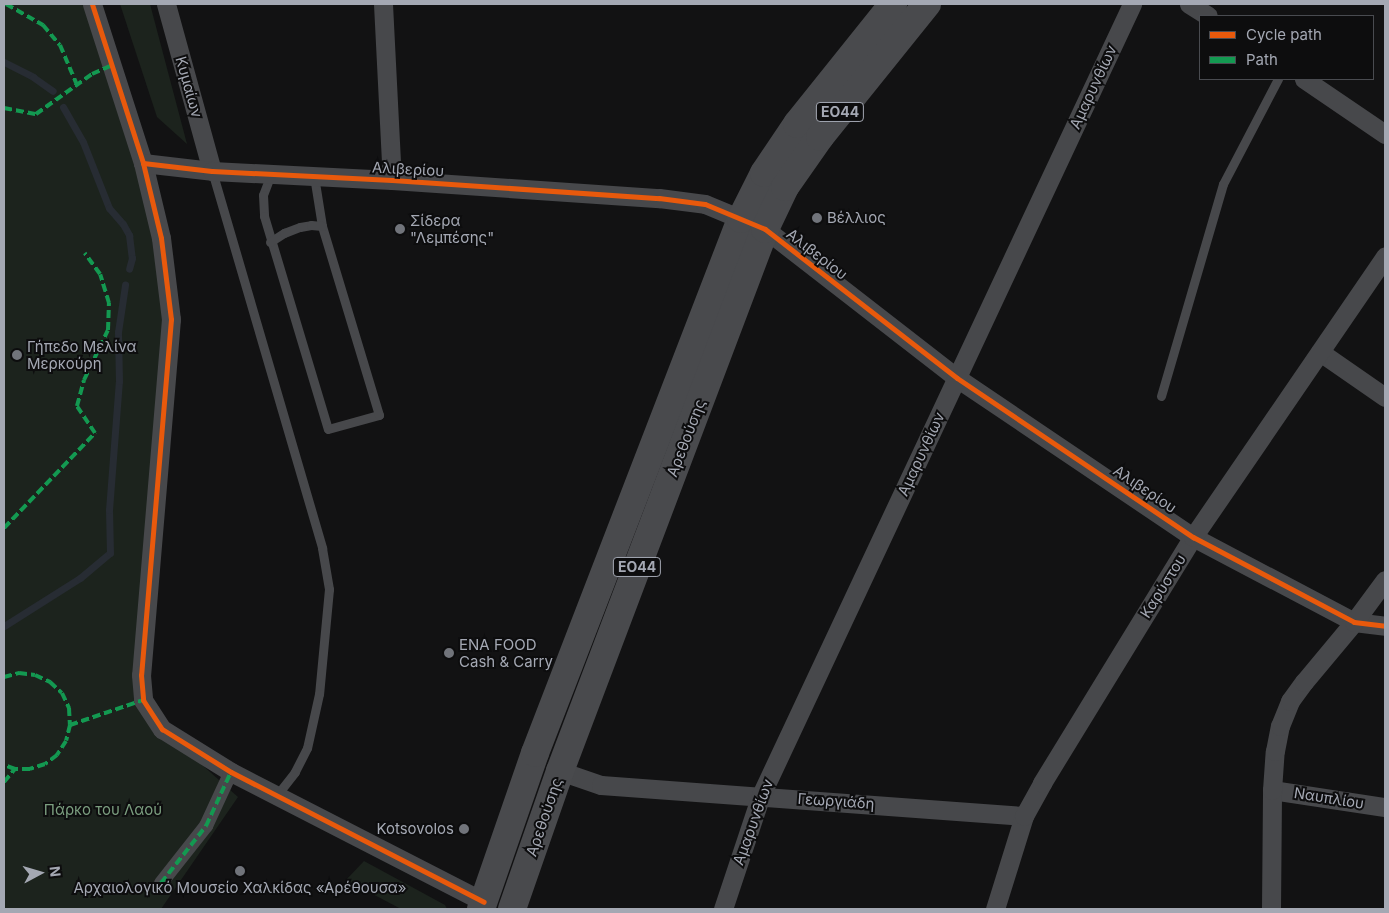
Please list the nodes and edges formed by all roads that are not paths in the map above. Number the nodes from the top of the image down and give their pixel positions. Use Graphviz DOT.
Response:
graph roads {
  1 [pos="92,4"];
  2 [pos="166,4"];
  3 [pos="383,4"];
  4 [pos="892,4"];
  5 [pos="927,4"];
  6 [pos="1132,4"];
  7 [pos="1188,4"];
  8 [pos="1206,15"];
  9 [pos="1277,80"];
  10 [pos="1305,80"];
  11 [pos="1385,134"];
  12 [pos="143,163"];
  13 [pos="212,171"];
  14 [pos="272,174"];
  15 [pos="314,176"];
  16 [pos="392,180"];
  17 [pos="753,224"];
  18 [pos="322,226"];
  19 [pos="270,242"];
  20 [pos="1385,258"];
  21 [pos="1320,352"];
  22 [pos="957,378"];
  23 [pos="1161,396"];
  24 [pos="1385,397"];
  25 [pos="1194,536"];
  26 [pos="1385,580"];
  27 [pos="1354,622"];
  28 [pos="1385,626"];
  29 [pos="231,772"];
  30 [pos="560,772"];
  31 [pos="1272,790"];
  32 [pos="277,796"];
  33 [pos="761,796"];
  34 [pos="1385,807"];
  35 [pos="1024,816"];
  36 [pos="161,883"];
  37 [pos="483,906"];
  38 [pos="512,909"];
  39 [pos="723,909"];
  40 [pos="995,909"];
  41 [pos="1271,909"];
  1 -- 12 [label="street"];
  2 -- 13 [label="street, Κυμαίων"];
  3 -- 16 [label="street"];
  4 -- 17 [label="main road, Αρεθούσης / ΕΟ44"];
  5 -- 17 [label="main road, Αρεθούσης / ΕΟ44"];
  6 -- 22 [label="street, Αμαρυνθίων"];
  7 -- 8 [label="street"];
  9 -- 23 [label="lane"];
  10 -- 11 [label="street"];
  12 -- 13 [label="street, Αλιβερίου"];
  12 -- 29 [label="street"];
  13 -- 14 [label="street, Αλιβερίου"];
  13 -- 32 [label="lane"];
  14 -- 15 [label="street, Αλιβερίου"];
  14 -- 19 [label="lane"];
  15 -- 16 [label="street, Αλιβερίου"];
  15 -- 18 [label="lane"];
  16 -- 17 [label="street, Αλιβερίου"];
  17 -- 22 [label="street, Αλιβερίου"];
  17 -- 30 [label="main road, Αρεθούσης / ΕΟ44"];
  17 -- 37 [label="main road, Αρεθούσης / ΕΟ44"];
  18 -- 19 [label="lane"];
  18 -- 19 [label="lane"];
  20 -- 21 [label="street, Καρύστου"];
  21 -- 24 [label="street"];
  21 -- 25 [label="street, Καρύστου"];
  22 -- 25 [label="street, Αλιβερίου"];
  22 -- 33 [label="street, Αμαρυνθίων"];
  25 -- 27 [label="street, Αλιβερίου"];
  25 -- 35 [label="street, Καρύστου"];
  26 -- 27 [label="street"];
  27 -- 28 [label="street, Αλιβερίου"];
  27 -- 31 [label="street"];
  29 -- 32 [label="street"];
  29 -- 36 [label="street"];
  30 -- 33 [label="street, Γεωργιάδη"];
  30 -- 38 [label="main road, Αρεθούσης / ΕΟ44"];
  31 -- 34 [label="street, Ναυπλίου"];
  31 -- 41 [label="street"];
  32 -- 37 [label="street"];
  33 -- 35 [label="street, Γεωργιάδη"];
  33 -- 39 [label="street, Αμαρυνθίων"];
  35 -- 40 [label="street, Καρύστου"];
}
